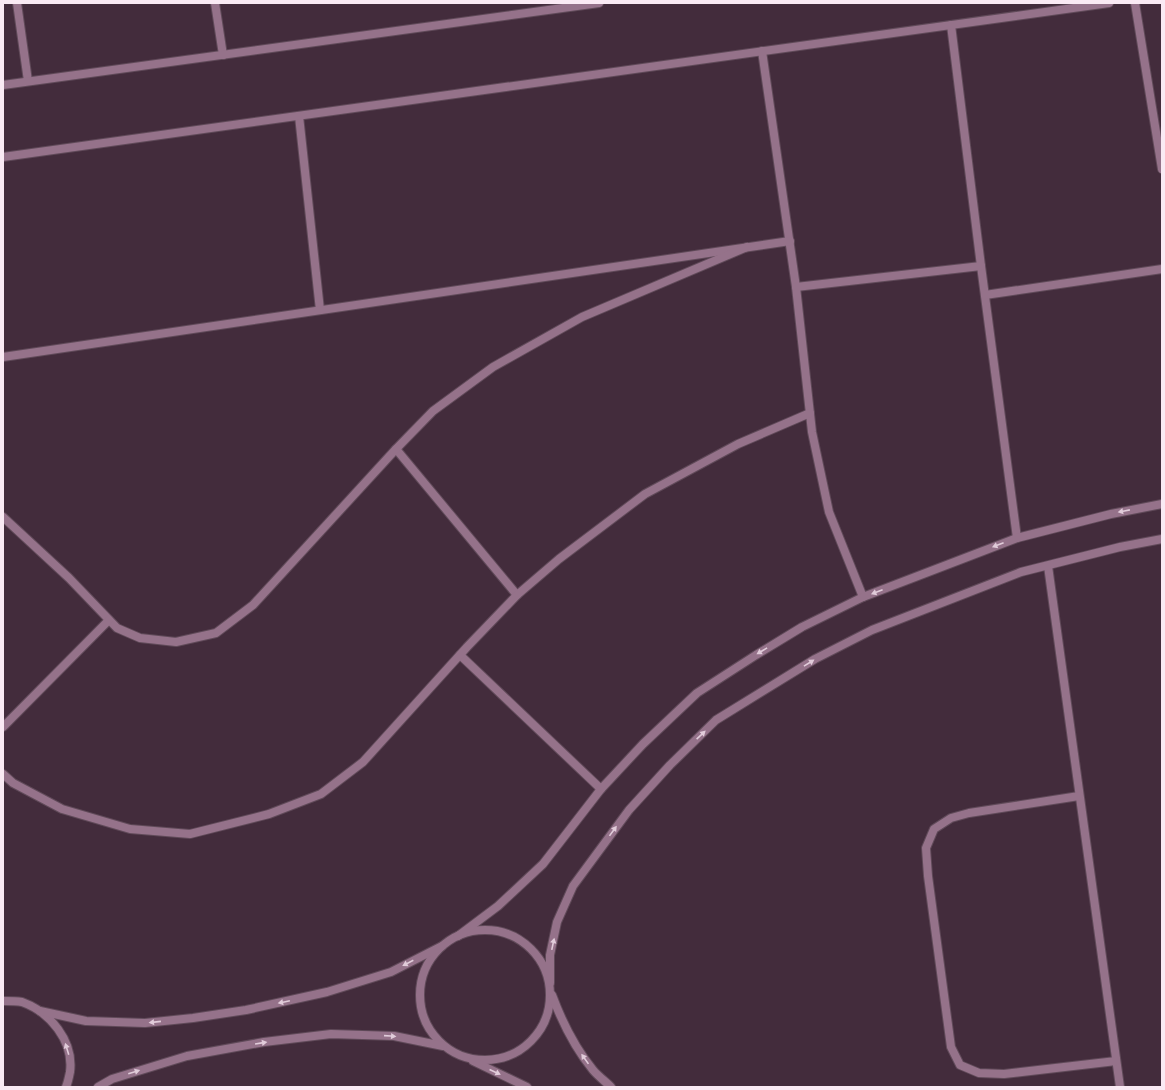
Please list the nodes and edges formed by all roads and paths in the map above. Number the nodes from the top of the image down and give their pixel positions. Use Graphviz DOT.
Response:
graph roads {
  1 [pos="17,3"];
  2 [pos="215,3"];
  3 [pos="599,3"];
  4 [pos="1109,3"];
  5 [pos="1135,3"];
  6 [pos="951,25"];
  7 [pos="762,51"];
  8 [pos="223,55"];
  9 [pos="28,81"];
  10 [pos="3,85"];
  11 [pos="299,116"];
  12 [pos="3,157"];
  13 [pos="1162,169"];
  14 [pos="790,241"];
  15 [pos="748,247"];
  16 [pos="981,266"];
  17 [pos="1162,270"];
  18 [pos="796,288"];
  19 [pos="985,295"];
  20 [pos="320,310"];
  21 [pos="3,357"];
  22 [pos="810,413"];
  23 [pos="396,450"];
  24 [pos="1162,504"];
  25 [pos="3,517"];
  26 [pos="1017,538"];
  27 [pos="1162,540"];
  28 [pos="1048,566"];
  29 [pos="517,595"];
  30 [pos="863,597"];
  31 [pos="109,620"];
  32 [pos="460,655"];
  33 [pos="3,727"];
  34 [pos="3,774"];
  35 [pos="602,789"];
  36 [pos="1080,796"];
  37 [pos="458,936"];
  38 [pos="442,946"];
  39 [pos="550,983"];
  40 [pos="551,993"];
  41 [pos="3,995"];
  42 [pos="3,1001"];
  43 [pos="21,1002"];
  44 [pos="40,1011"];
  45 [pos="443,1046"];
  46 [pos="463,1057"];
  47 [pos="1116,1061"];
  48 [pos="66,1087"];
  49 [pos="98,1087"];
  50 [pos="526,1087"];
  51 [pos="611,1087"];
  52 [pos="1120,1087"];
  1 -- 9 [label="street"];
  2 -- 8 [label="street"];
  3 -- 8 [label="street"];
  4 -- 6 [label="street"];
  5 -- 13 [label="street"];
  6 -- 7 [label="street"];
  6 -- 16 [label="street"];
  7 -- 11 [label="street"];
  7 -- 14 [label="street"];
  8 -- 9 [label="street"];
  9 -- 10 [label="street"];
  11 -- 12 [label="street"];
  11 -- 20 [label="street"];
  14 -- 15 [label="street"];
  14 -- 18 [label="street"];
  15 -- 20 [label="street"];
  15 -- 23 [label="street"];
  16 -- 18 [label="street"];
  16 -- 19 [label="street"];
  17 -- 19 [label="street"];
  18 -- 22 [label="street"];
  19 -- 26 [label="street"];
  20 -- 21 [label="street"];
  22 -- 29 [label="street"];
  22 -- 30 [label="street"];
  23 -- 29 [label="street"];
  23 -- 31 [label="street"];
  24 -- 26 [label="street, one-way"];
  25 -- 31 [label="street"];
  26 -- 30 [label="street, one-way"];
  27 -- 28 [label="street"];
  28 -- 36 [label="street"];
  39 -- 28 [label="street, one-way"];
  29 -- 32 [label="street"];
  30 -- 35 [label="street, one-way"];
  31 -- 33 [label="street"];
  32 -- 34 [label="street"];
  32 -- 35 [label="street"];
  35 -- 37 [label="street"];
  36 -- 47 [label="street"];
  36 -- 47 [label="street"];
  37 -- 38 [label="street"];
  37 -- 39 [label="street"];
  38 -- 44 [label="street, one-way"];
  38 -- 45 [label="street"];
  39 -- 40 [label="street"];
  40 -- 46 [label="street"];
  51 -- 40 [label="street, one-way"];
  41 -- 43 [label="street"];
  42 -- 43 [label="street"];
  43 -- 44 [label="street"];
  48 -- 44 [label="street, one-way"];
  45 -- 46 [label="street"];
  49 -- 45 [label="street, one-way"];
  46 -- 50 [label="street, one-way"];
  47 -- 52 [label="street"];
}
